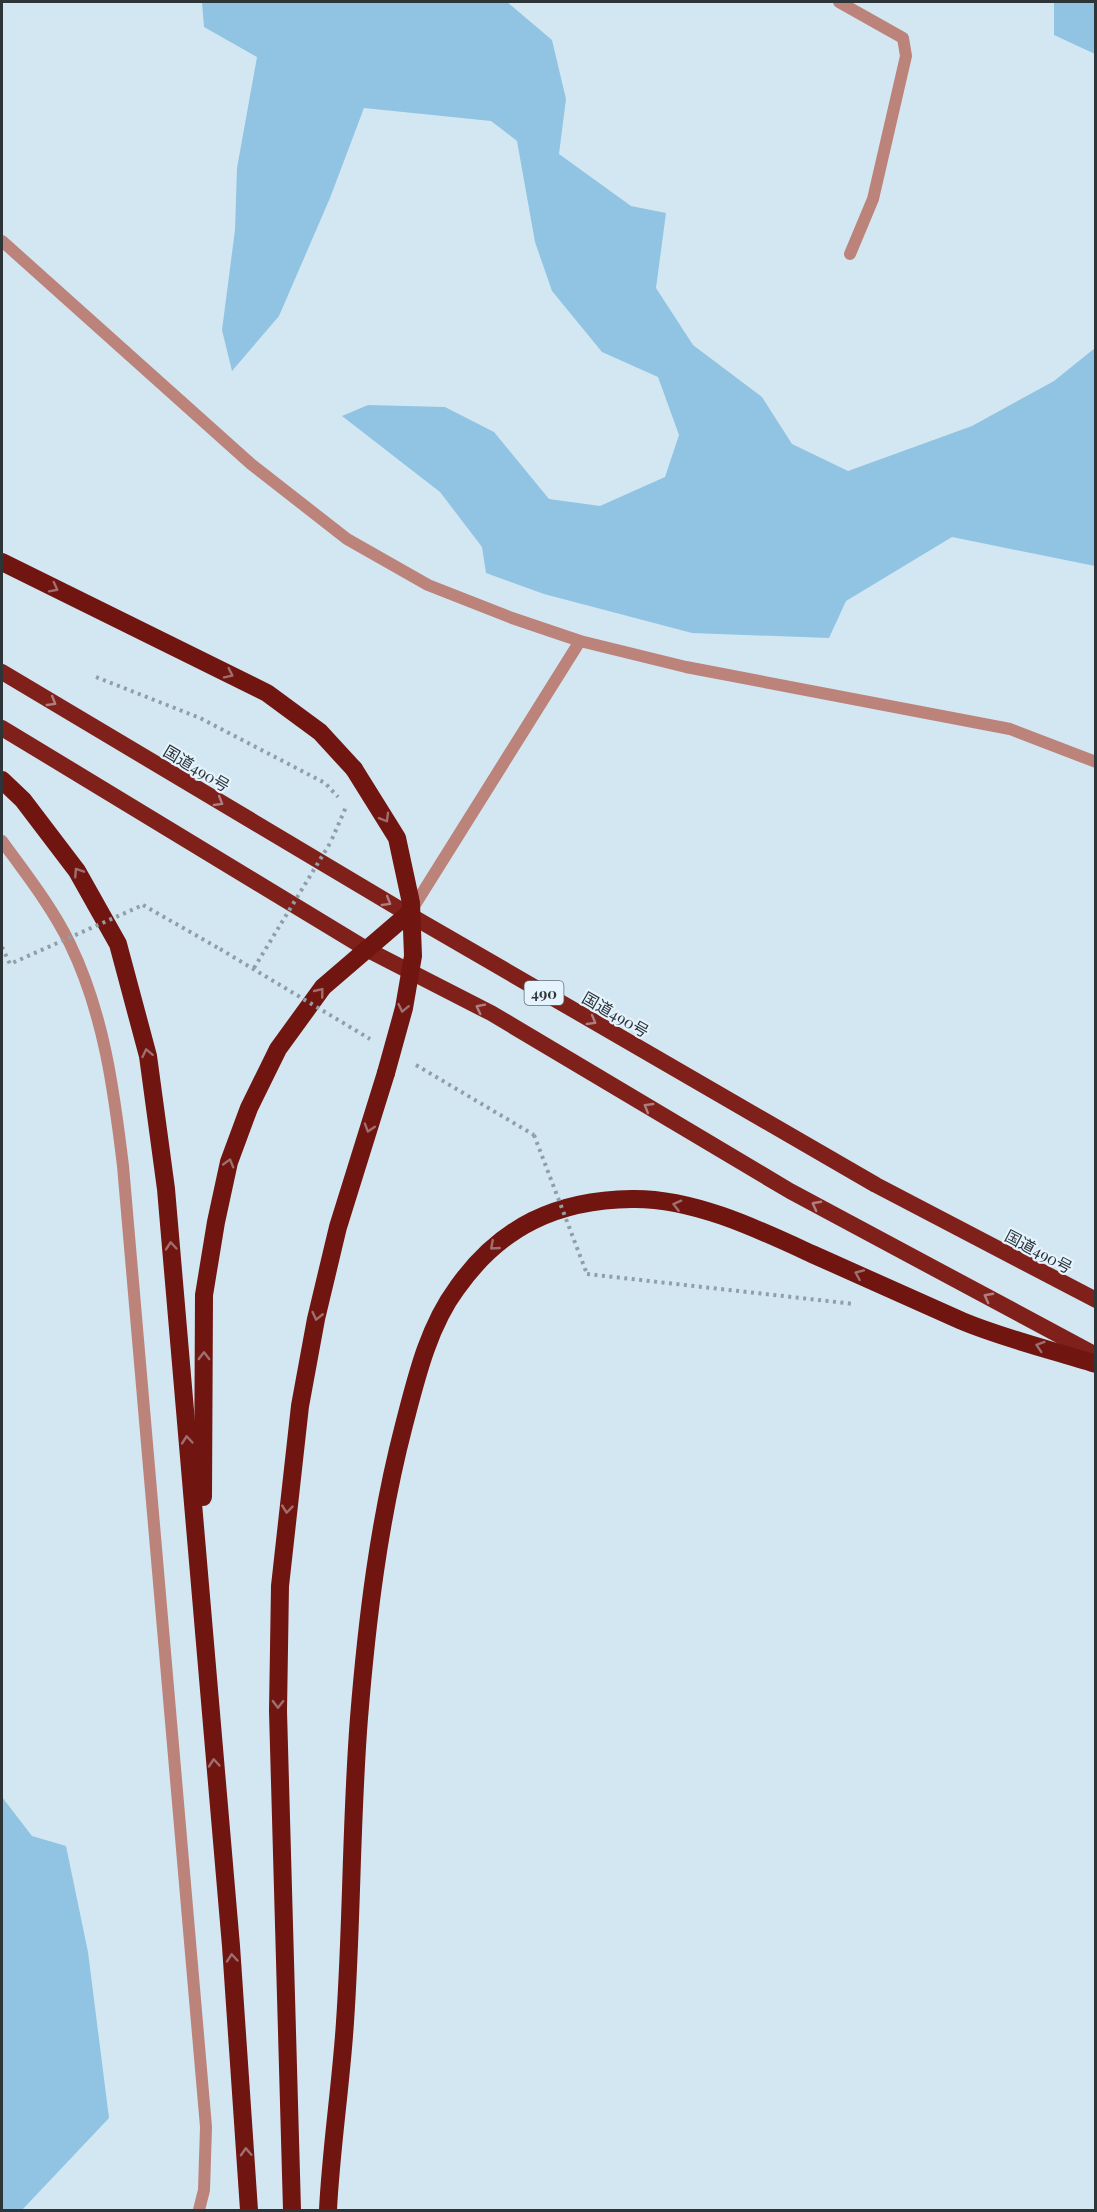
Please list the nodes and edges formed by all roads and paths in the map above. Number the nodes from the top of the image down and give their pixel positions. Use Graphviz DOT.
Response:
graph roads {
  1 [pos="839,2"];
  2 [pos="2,241"];
  3 [pos="850,254"];
  4 [pos="2,562"];
  5 [pos="580,641"];
  6 [pos="2,672"];
  7 [pos="96,677"];
  8 [pos="2,728"];
  9 [pos="1095,762"];
  10 [pos="2,780"];
  11 [pos="2,841"];
  12 [pos="408,914"];
  13 [pos="2,946"];
  14 [pos="368,950"];
  15 [pos="254,968"];
  16 [pos="375,1042"];
  17 [pos="415,1065"];
  18 [pos="1095,1300"];
  19 [pos="854,1304"];
  20 [pos="1095,1355"];
  21 [pos="1095,1364"];
  22 [pos="202,1603"];
  23 [pos="199,2211"];
  24 [pos="249,2211"];
  25 [pos="292,2211"];
  26 [pos="328,2211"];
  1 -- 3 [label="street"];
  2 -- 5 [label="street"];
  4 -- 25 [label="highway, one-way, bridge"];
  5 -- 9 [label="street"];
  5 -- 12 [label="street"];
  6 -- 12 [label="highway, 国道490号 / 490, one-way"];
  7 -- 15 [label="path, bridge"];
  8 -- 14 [label="highway, 490"];
  22 -- 10 [label="highway, one-way"];
  11 -- 23 [label="street"];
  12 -- 14 [label="highway"];
  12 -- 18 [label="highway, 国道490号 / 490, one-way"];
  13 -- 15 [label="path, bridge"];
  20 -- 14 [label="highway, 490, one-way"];
  22 -- 14 [label="highway, one-way"];
  15 -- 16 [label="path, bridge"];
  17 -- 19 [label="path, bridge"];
  21 -- 26 [label="highway, one-way"];
  24 -- 22 [label="highway, one-way"];
}
